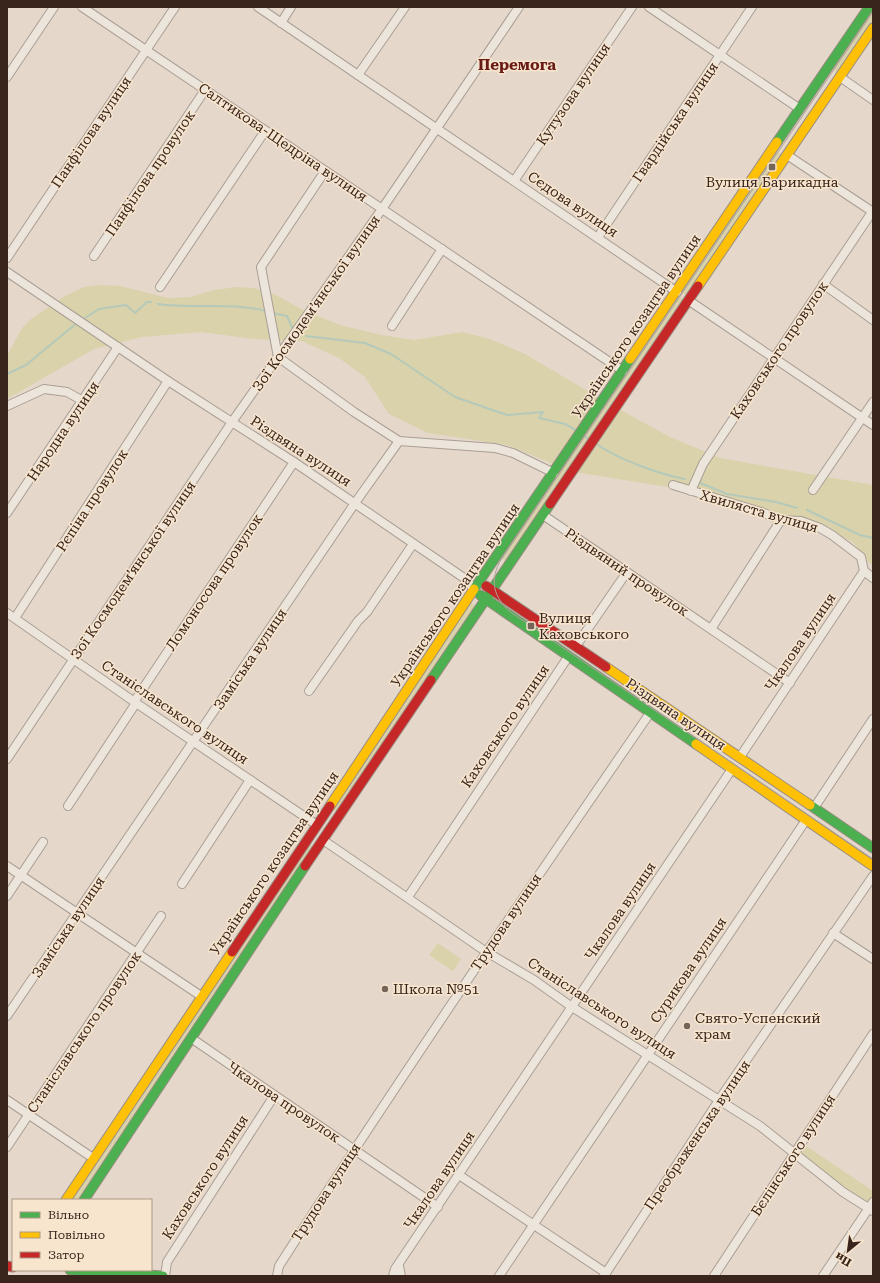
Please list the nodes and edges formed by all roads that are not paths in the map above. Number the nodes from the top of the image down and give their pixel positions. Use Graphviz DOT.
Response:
graph roads {
  1 [pos="54,7"];
  2 [pos="82,7"];
  3 [pos="175,7"];
  4 [pos="258,7"];
  5 [pos="291,7"];
  6 [pos="405,7"];
  7 [pos="520,7"];
  8 [pos="632,7"];
  9 [pos="649,7"];
  10 [pos="752,7"];
  11 [pos="869,7"];
  12 [pos="281,23"];
  13 [pos="873,28"];
  14 [pos="146,50"];
  15 [pos="720,56"];
  16 [pos="828,68"];
  17 [pos="358,75"];
  18 [pos="840,77"];
  19 [pos="7,78"];
  20 [pos="205,90"];
  21 [pos="873,100"];
  22 [pos="800,109"];
  23 [pos="437,129"];
  24 [pos="266,131"];
  25 [pos="775,147"];
  26 [pos="787,155"];
  27 [pos="325,171"];
  28 [pos="514,181"];
  29 [pos="382,209"];
  30 [pos="873,212"];
  31 [pos="598,237"];
  32 [pos="442,249"];
  33 [pos="94,256"];
  34 [pos="7,258"];
  35 [pos="7,272"];
  36 [pos="824,284"];
  37 [pos="160,287"];
  38 [pos="677,292"];
  39 [pos="688,300"];
  40 [pos="873,320"];
  41 [pos="392,326"];
  42 [pos="118,347"];
  43 [pos="278,357"];
  44 [pos="775,357"];
  45 [pos="623,371"];
  46 [pos="168,381"];
  47 [pos="83,401"];
  48 [pos="873,402"];
  49 [pos="7,406"];
  50 [pos="862,418"];
  51 [pos="232,422"];
  52 [pos="873,425"];
  53 [pos="399,441"];
  54 [pos="294,462"];
  55 [pos="554,473"];
  56 [pos="672,485"];
  57 [pos="812,490"];
  58 [pos="691,491"];
  59 [pos="355,503"];
  60 [pos="7,513"];
  61 [pos="543,515"];
  62 [pos="781,520"];
  63 [pos="413,544"];
  64 [pos="864,571"];
  65 [pos="627,572"];
  66 [pos="873,578"];
  67 [pos="477,586"];
  68 [pos="492,589"];
  69 [pos="485,600"];
  70 [pos="7,613"];
  71 [pos="15,618"];
  72 [pos="711,629"];
  73 [pos="576,646"];
  74 [pos="568,657"];
  75 [pos="74,660"];
  76 [pos="790,683"];
  77 [pos="309,691"];
  78 [pos="135,703"];
  79 [pos="650,713"];
  80 [pos="873,719"];
  81 [pos="193,742"];
  82 [pos="740,758"];
  83 [pos="7,759"];
  84 [pos="732,769"];
  85 [pos="250,780"];
  86 [pos="68,806"];
  87 [pos="814,808"];
  88 [pos="806,820"];
  89 [pos="314,829"];
  90 [pos="326,837"];
  91 [pos="43,842"];
  92 [pos="873,848"];
  93 [pos="7,866"];
  94 [pos="873,866"];
  95 [pos="21,875"];
  96 [pos="873,876"];
  97 [pos="182,884"];
  98 [pos="7,896"];
  99 [pos="408,897"];
  100 [pos="77,913"];
  101 [pos="160,916"];
  102 [pos="834,933"];
  103 [pos="485,951"];
  104 [pos="137,953"];
  105 [pos="873,959"];
  106 [pos="201,996"];
  107 [pos="572,1007"];
  108 [pos="7,1016"];
  109 [pos="873,1034"];
  110 [pos="191,1038"];
  111 [pos="648,1054"];
  112 [pos="274,1096"];
  113 [pos="7,1100"];
  114 [pos="719,1100"];
  115 [pos="29,1114"];
  116 [pos="7,1147"];
  117 [pos="354,1150"];
  118 [pos="795,1152"];
  119 [pos="93,1158"];
  120 [pos="460,1175"];
  121 [pos="67,1199"];
  122 [pos="85,1199"];
  123 [pos="438,1207"];
  124 [pos="872,1207"];
  125 [pos="533,1224"];
  126 [pos="398,1266"];
  127 [pos="86,1271"];
  128 [pos="605,1274"];
  129 [pos="164,1276"];
  130 [pos="277,1276"];
  131 [pos="393,1276"];
  132 [pos="402,1276"];
  133 [pos="499,1276"];
  134 [pos="714,1276"];
  135 [pos="823,1276"];
  1 -- 19 [label="street"];
  2 -- 14 [label="street, Салтикова-Щедріна вулиця"];
  3 -- 14 [label="street, Панфілова вулиця"];
  4 -- 12 [label="street, Сєдова вулиця"];
  5 -- 12 [label="street"];
  6 -- 17 [label="street"];
  7 -- 23 [label="street, Зої Космодем’янської вулиця"];
  8 -- 28 [label="street, Кутузова вулиця"];
  9 -- 15 [label="street"];
  10 -- 15 [label="street, Гвардійська вулиця"];
  11 -- 16 [label="main road, Українського козацтва вулиця"];
  12 -- 17 [label="street, Сєдова вулиця"];
  13 -- 18 [label="main road, Українського козацтва вулиця"];
  14 -- 20 [label="street, Салтикова-Щедріна вулиця"];
  14 -- 34 [label="street, Панфілова вулиця"];
  15 -- 22 [label="street"];
  15 -- 31 [label="street, Гвардійська вулиця"];
  16 -- 18 [label="main road"];
  16 -- 22 [label="main road, Українського козацтва вулиця"];
  17 -- 23 [label="street, Сєдова вулиця"];
  18 -- 21 [label="street"];
  18 -- 26 [label="main road, Українського козацтва вулиця"];
  20 -- 24 [label="street, Салтикова-Щедріна вулиця"];
  20 -- 33 [label="street, Панфілова провулок"];
  22 -- 25 [label="main road, Українського козацтва вулиця"];
  23 -- 28 [label="street, Сєдова вулиця"];
  23 -- 29 [label="street, Зої Космодем’янської вулиця"];
  24 -- 27 [label="street, Салтикова-Щедріна вулиця"];
  24 -- 37 [label="street"];
  25 -- 26 [label="main road"];
  25 -- 38 [label="main road, Українського козацтва вулиця"];
  26 -- 30 [label="street"];
  26 -- 39 [label="main road, Українського козацтва вулиця"];
  27 -- 29 [label="street, Салтикова-Щедріна вулиця"];
  27 -- 43 [label="street"];
  28 -- 31 [label="street, Сєдова вулиця"];
  29 -- 32 [label="street, Салтикова-Щедріна вулиця"];
  29 -- 43 [label="street, Зої Космодем’янської вулиця"];
  30 -- 36 [label="street, Каховського провулок"];
  31 -- 38 [label="street, Сєдова вулиця"];
  32 -- 41 [label="street"];
  32 -- 45 [label="street, Салтикова-Щедріна вулиця"];
  35 -- 42 [label="street, Різдвяна вулиця"];
  36 -- 40 [label="street"];
  36 -- 44 [label="street, Каховського провулок"];
  38 -- 39 [label="main road, Сєдова вулиця"];
  38 -- 45 [label="main road, Українського козацтва вулиця"];
  39 -- 44 [label="street, Сєдова вулиця"];
  39 -- 61 [label="main road, Українського козацтва вулиця"];
  42 -- 46 [label="street, Різдвяна вулиця"];
  42 -- 47 [label="street, Народна вулиця"];
  43 -- 51 [label="street, Зої Космодем’янської вулиця"];
  43 -- 53 [label="street"];
  44 -- 50 [label="street, Сєдова вулиця"];
  44 -- 58 [label="street, Каховського провулок"];
  45 -- 55 [label="main road, Українського козацтва вулиця"];
  46 -- 51 [label="street, Різдвяна вулиця"];
  46 -- 71 [label="street, Рєпіна провулок"];
  47 -- 49 [label="street"];
  47 -- 60 [label="street, Народна вулиця"];
  48 -- 50 [label="street"];
  50 -- 52 [label="street, Сєдова вулиця"];
  50 -- 57 [label="street"];
  51 -- 54 [label="street, Різдвяна вулиця"];
  51 -- 75 [label="street, Зої Космодем’янської вулиця"];
  53 -- 55 [label="street"];
  53 -- 59 [label="street, Заміська вулиця"];
  54 -- 59 [label="street, Різдвяна вулиця"];
  54 -- 78 [label="street, Ломоносова провулок"];
  55 -- 67 [label="main road, Українського козацтва вулиця"];
  56 -- 58 [label="street, Хвиляста вулиця"];
  58 -- 62 [label="street, Хвиляста вулиця"];
  59 -- 63 [label="street, Різдвяна вулиця"];
  59 -- 81 [label="street, Заміська вулиця"];
  61 -- 65 [label="street, Різдвяний провулок"];
  61 -- 68 [label="main road, Українського козацтва вулиця"];
  62 -- 64 [label="street, Хвиляста вулиця"];
  62 -- 72 [label="street"];
  63 -- 67 [label="street, Різдвяна вулиця"];
  63 -- 77 [label="street"];
  64 -- 66 [label="street, Хвиляста вулиця"];
  64 -- 76 [label="street, Чкалова вулиця"];
  65 -- 72 [label="street, Різдвяний провулок"];
  65 -- 73 [label="street, Каховського вулиця"];
  67 -- 68 [label="main road, Різдвяна вулиця"];
  67 -- 69 [label="main road, Різдвяна вулиця"];
  67 -- 89 [label="main road, Українського козацтва вулиця"];
  68 -- 69 [label="main road, Українського козацтва вулиця"];
  68 -- 73 [label="main road, Різдвяна вулиця"];
  69 -- 74 [label="main road, Різдвяна вулиця"];
  69 -- 90 [label="main road, Українського козацтва вулиця"];
  70 -- 71 [label="street, Станіславського вулиця"];
  71 -- 75 [label="street, Станіславського вулиця"];
  72 -- 76 [label="street, Різдвяний провулок"];
  73 -- 74 [label="main road, Каховського вулиця"];
  73 -- 82 [label="main road, Різдвяна вулиця"];
  74 -- 79 [label="main road, Різдвяна вулиця"];
  74 -- 99 [label="street, Каховського вулиця"];
  75 -- 78 [label="street, Станіславського вулиця"];
  75 -- 83 [label="street, Зої Космодем’янської вулиця"];
  76 -- 82 [label="street, Чкалова вулиця"];
  78 -- 81 [label="street, Станіславського вулиця"];
  78 -- 86 [label="street, Ломоносова провулок"];
  79 -- 84 [label="main road, Різдвяна вулиця"];
  79 -- 103 [label="street, Трудова вулиця"];
  80 -- 87 [label="street, Сурикова вулиця"];
  81 -- 85 [label="street, Станіславського вулиця"];
  81 -- 100 [label="street, Заміська вулиця"];
  82 -- 84 [label="main road, Чкалова вулиця"];
  82 -- 87 [label="main road, Різдвяна вулиця"];
  84 -- 88 [label="main road, Різдвяна вулиця"];
  84 -- 107 [label="street, Чкалова вулиця"];
  85 -- 89 [label="street, Станіславського вулиця"];
  85 -- 97 [label="street"];
  87 -- 88 [label="main road, Сурикова вулиця"];
  87 -- 92 [label="main road, Різдвяна вулиця"];
  88 -- 94 [label="main road, Різдвяна вулиця"];
  88 -- 111 [label="street, Сурикова вулиця"];
  89 -- 90 [label="main road, Станіславського вулиця"];
  89 -- 106 [label="main road, Українського козацтва вулиця"];
  90 -- 99 [label="street, Станіславського вулиця"];
  90 -- 110 [label="main road, Українського козацтва вулиця"];
  91 -- 95 [label="street"];
  93 -- 95 [label="street"];
  95 -- 98 [label="street"];
  95 -- 100 [label="street"];
  96 -- 102 [label="street, Преображенська вулиця"];
  99 -- 103 [label="street, Станіславського вулиця"];
  100 -- 104 [label="street"];
  100 -- 108 [label="street, Заміська вулиця"];
  101 -- 104 [label="street, Станіславського провулок"];
  102 -- 105 [label="street"];
  102 -- 114 [label="street, Преображенська вулиця"];
  103 -- 107 [label="street, Станіславського вулиця"];
  103 -- 117 [label="street, Трудова вулиця"];
  104 -- 106 [label="street"];
  104 -- 115 [label="street, Станіславського провулок"];
  106 -- 119 [label="main road, Українського козацтва вулиця"];
  107 -- 111 [label="street, Станіславського вулиця"];
  107 -- 120 [label="street, Чкалова вулиця"];
  109 -- 118 [label="street, Бєлінського вулиця"];
  110 -- 112 [label="street, Чкалова провулок"];
  110 -- 122 [label="main road, Українського козацтва вулиця"];
  111 -- 114 [label="street, Станіславського вулиця"];
  111 -- 125 [label="street, Сурикова вулиця"];
  112 -- 117 [label="street, Чкалова провулок"];
  112 -- 129 [label="street, Каховського вулиця"];
  113 -- 115 [label="street"];
  114 -- 118 [label="street, Станіславського вулиця"];
  114 -- 128 [label="street, Преображенська вулиця"];
  115 -- 116 [label="street, Станіславського провулок"];
  115 -- 119 [label="street"];
  117 -- 123 [label="street, Чкалова провулок"];
  117 -- 130 [label="street, Трудова вулиця"];
  118 -- 124 [label="street, Станіславського вулиця"];
  118 -- 134 [label="street, Бєлінського вулиця"];
  119 -- 121 [label="main road, Українського козацтва вулиця"];
  120 -- 123 [label="street, Чкалова вулиця"];
  120 -- 125 [label="street"];
  123 -- 126 [label="street, Чкалова вулиця"];
  124 -- 135 [label="street"];
  125 -- 128 [label="street"];
  125 -- 133 [label="street, Сурикова вулиця"];
  126 -- 131 [label="street, Чкалова вулиця"];
  126 -- 132 [label="street"];
  127 -- 129 [label="main road"];
}
